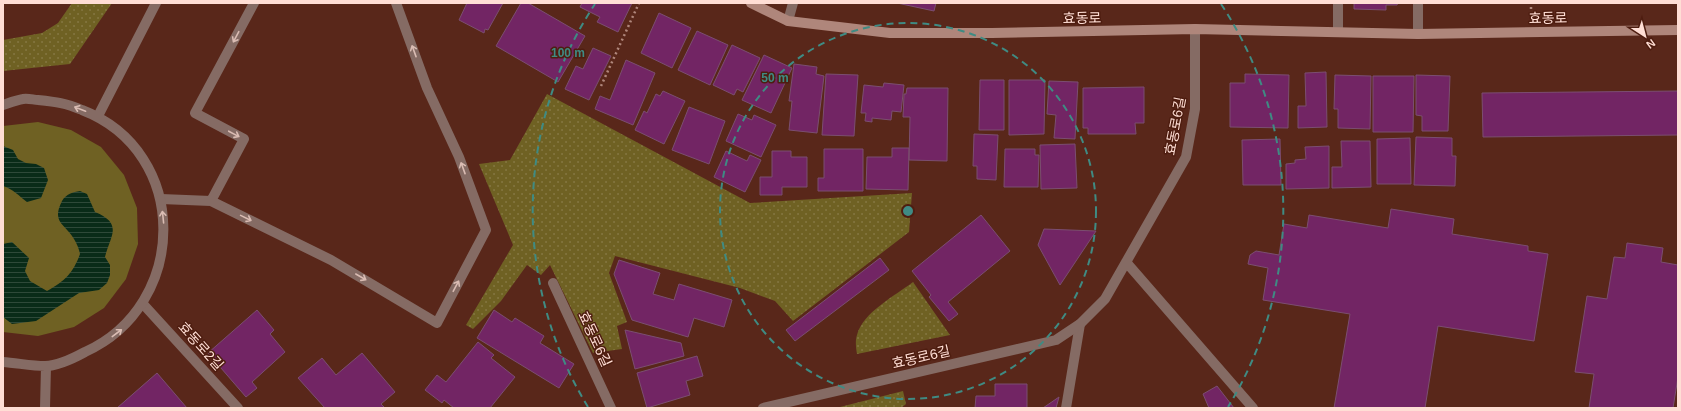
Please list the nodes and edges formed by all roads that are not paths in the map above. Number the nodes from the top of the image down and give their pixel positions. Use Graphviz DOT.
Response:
graph roads {
  1 [pos="156,3"];
  2 [pos="254,3"];
  3 [pos="396,3"];
  4 [pos="751,3"];
  5 [pos="793,3"];
  6 [pos="1338,3"];
  7 [pos="1418,3"];
  8 [pos="788,20"];
  9 [pos="1195,29"];
  10 [pos="1678,30"];
  11 [pos="1338,32"];
  12 [pos="1418,34"];
  13 [pos="3,105"];
  14 [pos="98,116"];
  15 [pos="161,199"];
  16 [pos="211,201"];
  17 [pos="1126,262"];
  18 [pos="553,283"];
  19 [pos="143,304"];
  20 [pos="1080,324"];
  21 [pos="3,362"];
  22 [pos="46,366"];
  23 [pos="45,408"];
  24 [pos="238,408"];
  25 [pos="611,408"];
  26 [pos="763,408"];
  27 [pos="1066,408"];
  28 [pos="1253,408"];
  1 -- 14 [label="street"];
  2 -- 16 [label="street, one-way"];
  16 -- 3 [label="street, one-way"];
  4 -- 8 [label="main road, 효동로"];
  5 -- 8 [label="street"];
  6 -- 11 [label="street"];
  7 -- 12 [label="street"];
  8 -- 9 [label="main road, 효동로"];
  9 -- 11 [label="main road, 효동로"];
  9 -- 17 [label="street, 효동로6길"];
  10 -- 12 [label="main road, 효동로"];
  11 -- 12 [label="main road, 효동로"];
  14 -- 13 [label="street, one-way"];
  14 -- 15 [label="street"];
  15 -- 16 [label="street"];
  19 -- 15 [label="street, one-way"];
  17 -- 20 [label="street, 효동로6길"];
  17 -- 28 [label="street"];
  18 -- 25 [label="street, 효동로6길"];
  22 -- 19 [label="street, one-way"];
  19 -- 24 [label="street, 효동로2길"];
  20 -- 26 [label="street, 효동로6길"];
  20 -- 27 [label="street"];
  21 -- 22 [label="street"];
  22 -- 23 [label="street"];
}
